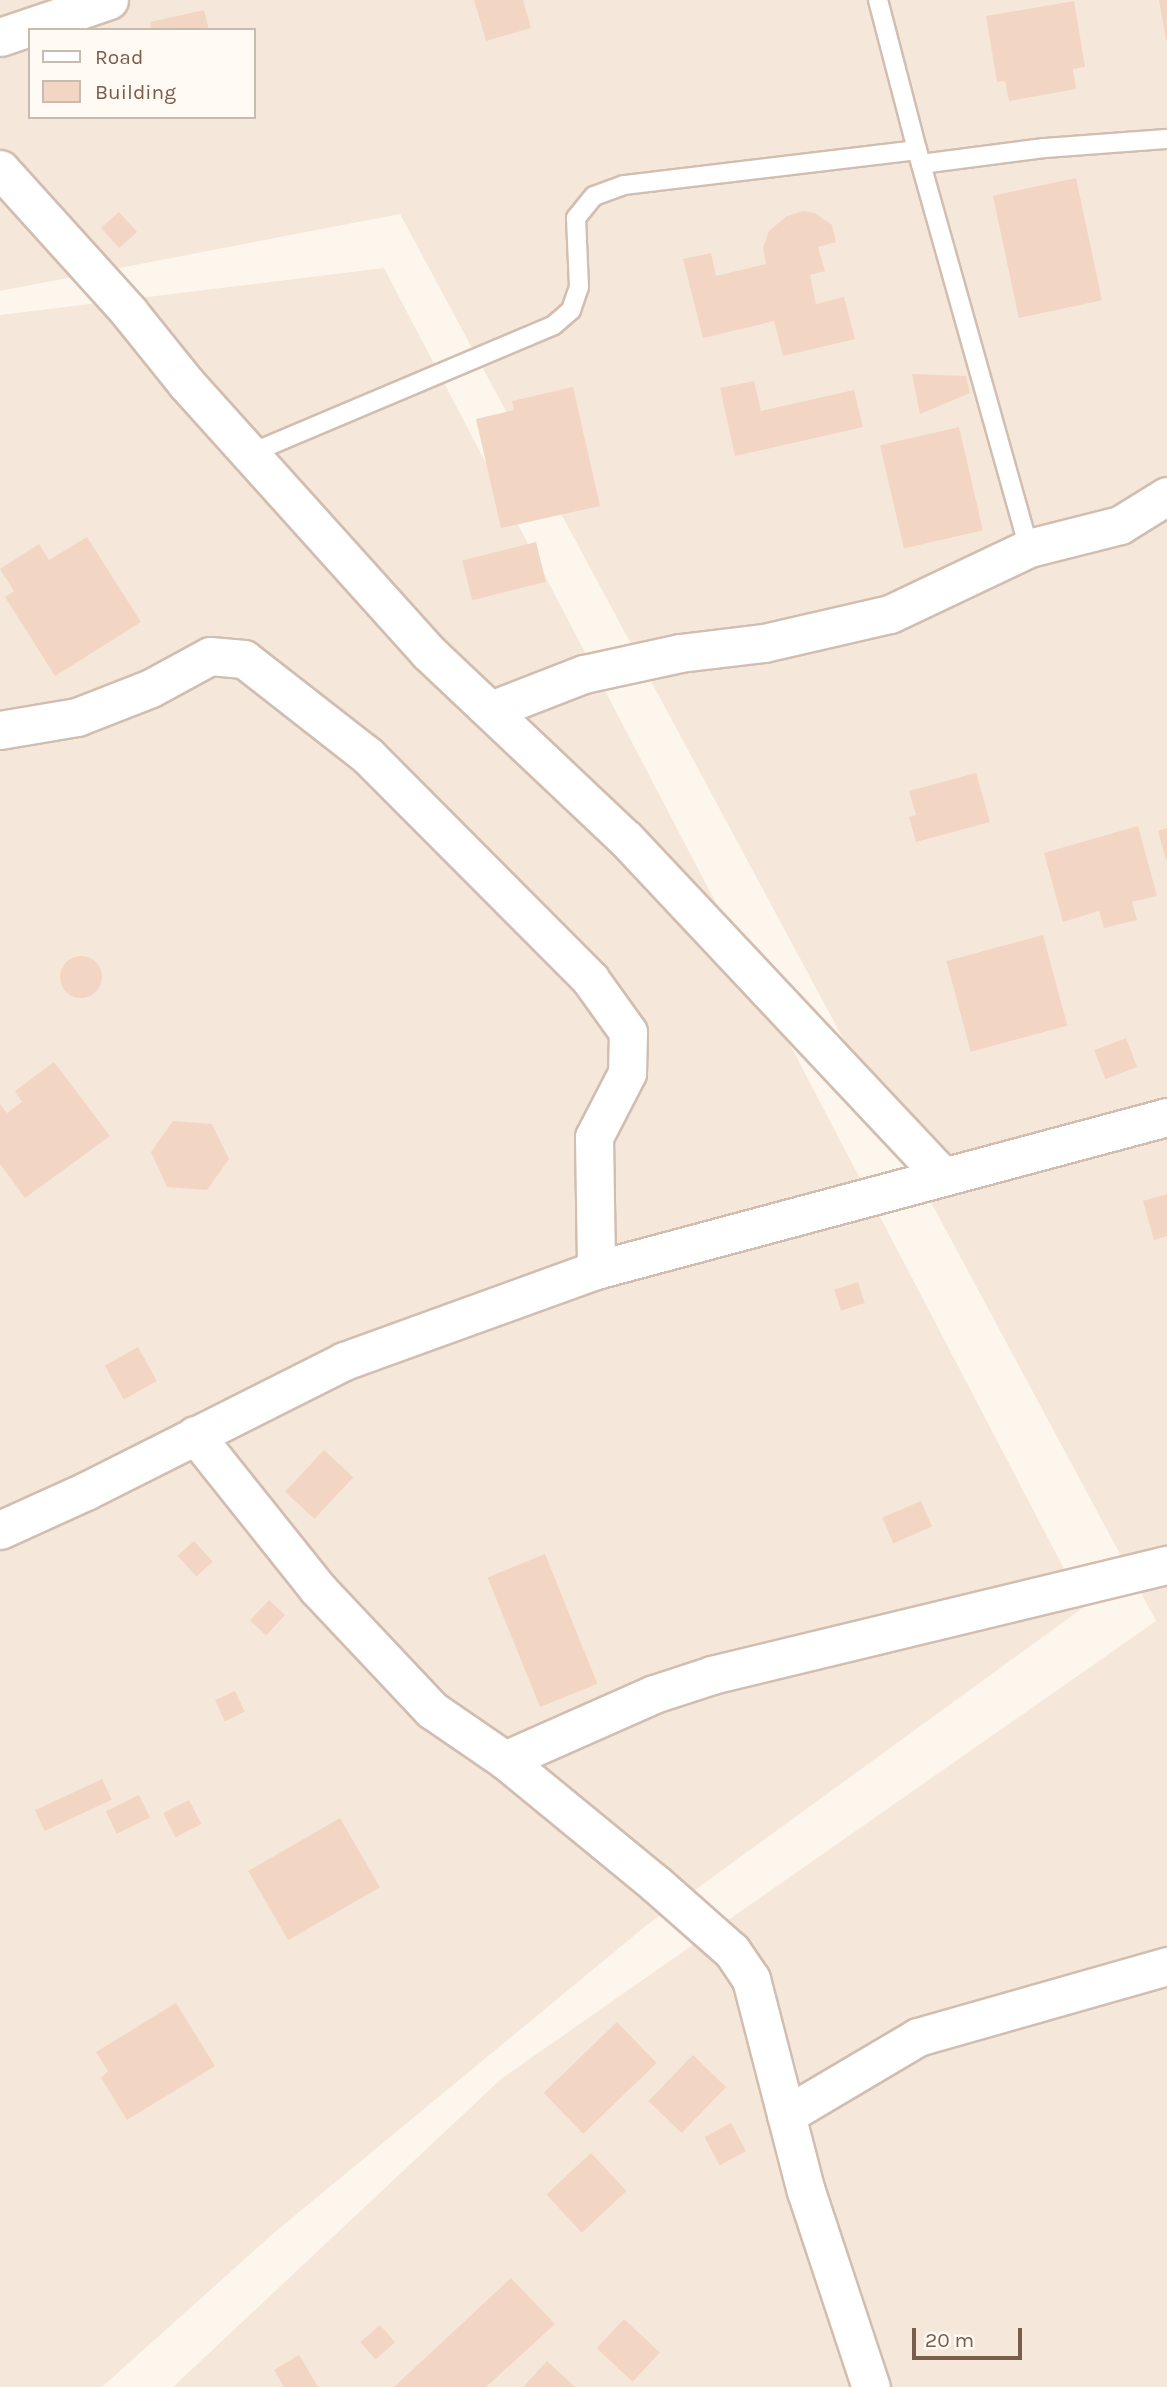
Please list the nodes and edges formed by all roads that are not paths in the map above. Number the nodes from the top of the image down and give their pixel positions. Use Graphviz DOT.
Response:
graph roads {
  1 [pos="109,0"];
  2 [pos="878,0"];
  3 [pos="0,37"];
  4 [pos="1167,139"];
  5 [pos="919,157"];
  6 [pos="0,169"];
  7 [pos="249,454"];
  8 [pos="1167,496"];
  9 [pos="1029,548"];
  10 [pos="491,710"];
  11 [pos="0,730"];
  12 [pos="1167,1117"];
  13 [pos="943,1177"];
  14 [pos="596,1270"];
  15 [pos="195,1435"];
  16 [pos="0,1530"];
  17 [pos="1167,1564"];
  18 [pos="505,1760"];
  19 [pos="1167,1966"];
  20 [pos="786,2115"];
  21 [pos="871,2387"];
  1 -- 3 [label="street"];
  2 -- 5 [label="lane"];
  4 -- 5 [label="lane"];
  5 -- 7 [label="lane"];
  5 -- 9 [label="lane"];
  6 -- 7 [label="street"];
  7 -- 10 [label="street"];
  8 -- 9 [label="street"];
  9 -- 10 [label="street"];
  10 -- 13 [label="street"];
  11 -- 14 [label="street"];
  12 -- 13 [label="street"];
  13 -- 14 [label="street"];
  14 -- 15 [label="street"];
  15 -- 16 [label="street"];
  15 -- 18 [label="street"];
  17 -- 18 [label="street"];
  18 -- 20 [label="street"];
  19 -- 20 [label="street"];
  20 -- 21 [label="street"];
}
